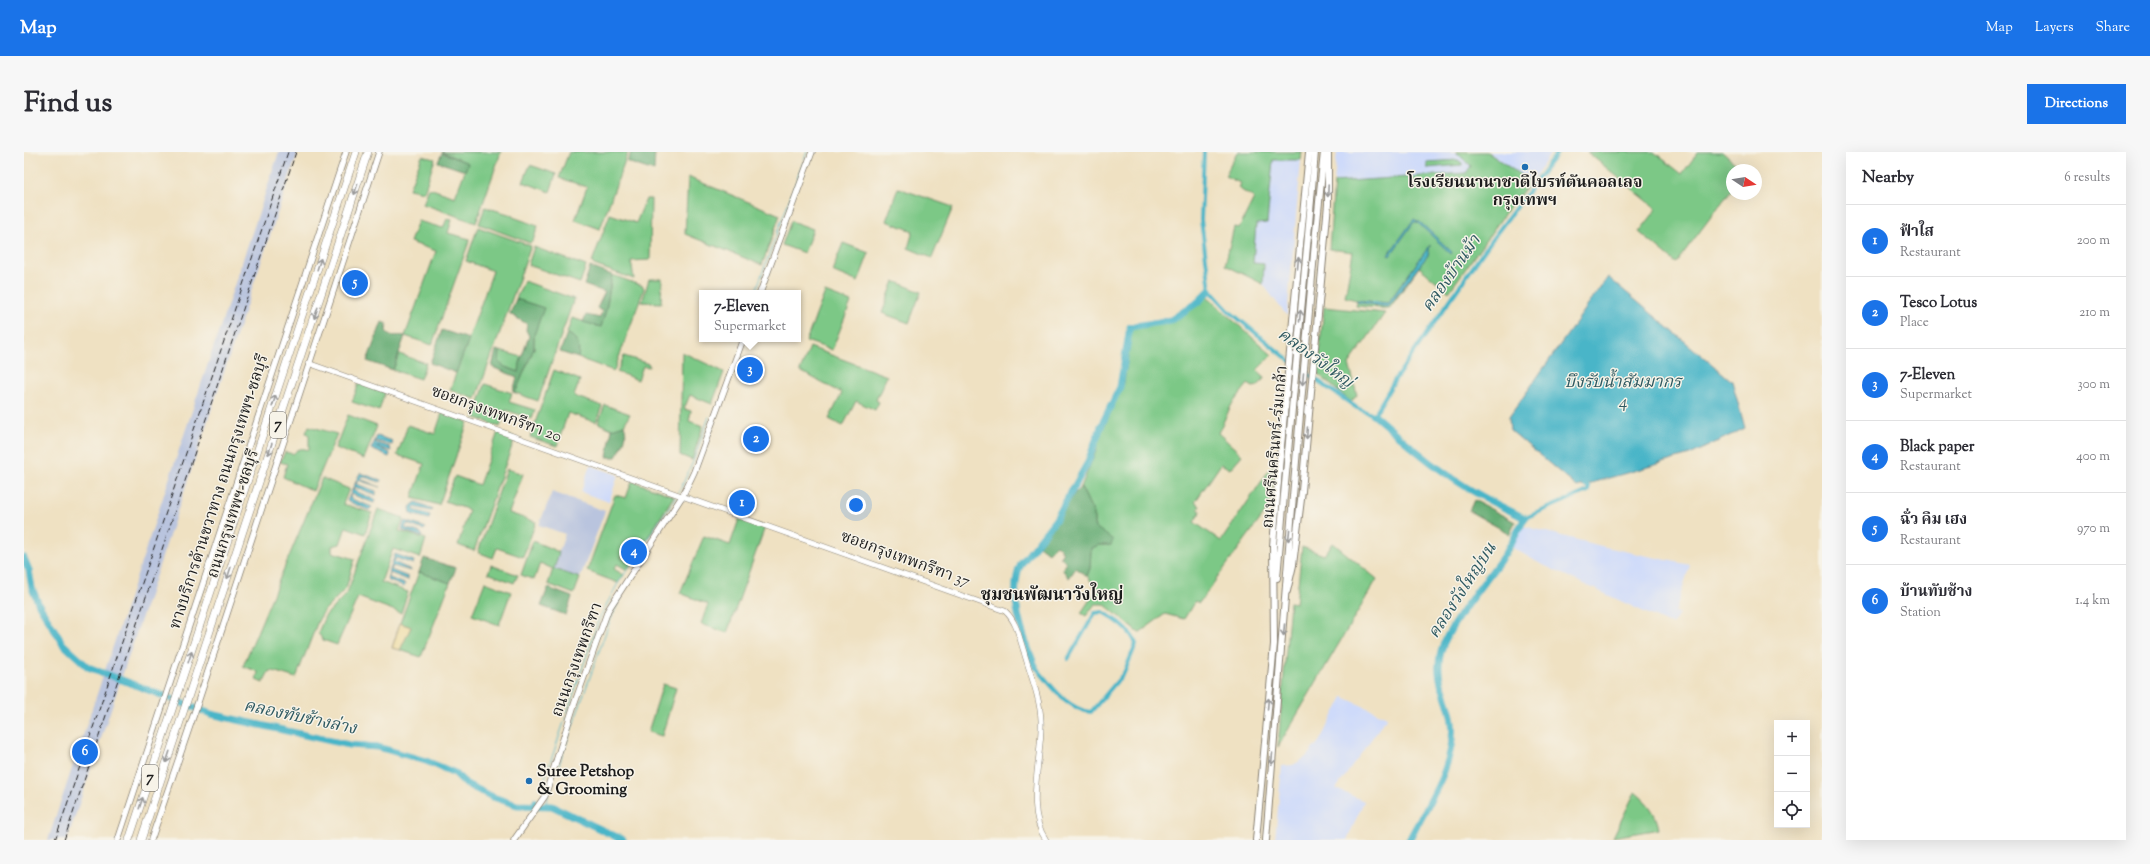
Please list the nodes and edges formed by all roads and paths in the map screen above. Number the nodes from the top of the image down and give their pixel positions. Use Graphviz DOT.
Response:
graph roads {
  1 [pos="346,152"];
  2 [pos="356,152"];
  3 [pos="368,152"];
  4 [pos="379,152"];
  5 [pos="812,152"];
  6 [pos="1309,152"];
  7 [pos="1315,152"];
  8 [pos="1324,152"];
  9 [pos="1328,152"];
  10 [pos="761,290"];
  11 [pos="1316,322"];
  12 [pos="1292,323"];
  13 [pos="742,342"];
  14 [pos="308,363"];
  15 [pos="1284,413"];
  16 [pos="1308,414"];
  17 [pos="679,494"];
  18 [pos="1287,591"];
  19 [pos="1274,601"];
  20 [pos="118,840"];
  21 [pos="129,840"];
  22 [pos="141,840"];
  23 [pos="151,840"];
  24 [pos="514,840"];
  25 [pos="1046,840"];
  26 [pos="1256,840"];
  27 [pos="1266,840"];
  1 -- 20 [label="main road, ทางบริการด้านขวาทาง ถนนกรุงเทพฯ-ชลบุรี"];
  21 -- 2 [label="highway, ถนนกรุงเทพฯ-ชลบุรี / 7, one-way"];
  3 -- 22 [label="highway, ถนนกรุงเทพฯ-ชลบุรี / 7, one-way"];
  4 -- 14 [label="main road"];
  5 -- 10 [label="main road"];
  12 -- 6 [label="main road, ถนนศรีนครินทร์-ร่มเกล้า, one-way"];
  19 -- 7 [label="main road, ถนนศรีนครินทร์-ร่มเกล้า, one-way, bridge"];
  8 -- 18 [label="main road, ถนนศรีนครินทร์-ร่มเกล้า, one-way, bridge"];
  9 -- 11 [label="main road, ถนนศรีนครินทร์-ร่มเกล้า, one-way"];
  11 -- 12 [label="main road"];
  11 -- 16 [label="main road, ถนนศรีนครินทร์-ร่มเกล้า"];
  12 -- 15 [label="main road, ถนนศรีนครินทร์-ร่มเกล้า"];
  13 -- 17 [label="main road, ถนนกรุงเทพกรีฑา"];
  14 -- 17 [label="street, ซอยกรุงเทพกรีฑา 20"];
  14 -- 23 [label="main road"];
  15 -- 16 [label="main road"];
  15 -- 19 [label="main road, ถนนศรีนครินทร์-ร่มเกล้า"];
  16 -- 18 [label="main road, ถนนศรีนครินทร์-ร่มเกล้า, one-way"];
  17 -- 24 [label="main road, ถนนกรุงเทพกรีฑา"];
  17 -- 25 [label="street, ซอยกรุงเทพกรีฑา 37"];
  18 -- 27 [label="main road, ถนนศรีนครินทร์-ร่มเกล้า, one-way"];
  26 -- 19 [label="main road, ถนนศรีนครินทร์-ร่มเกล้า, one-way"];
}
